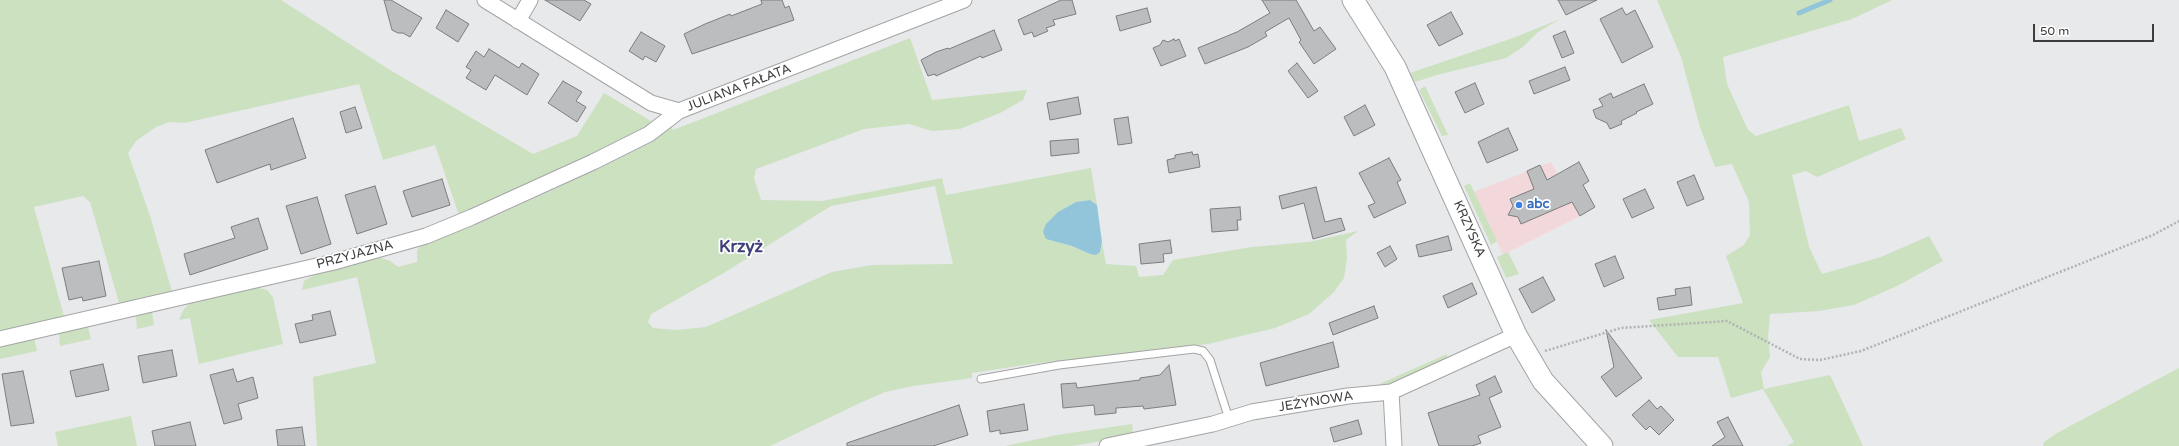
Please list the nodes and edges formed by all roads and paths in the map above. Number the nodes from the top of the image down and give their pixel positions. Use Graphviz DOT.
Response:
graph roads {
  1 [pos="485,0"];
  2 [pos="530,0"];
  3 [pos="964,0"];
  4 [pos="1353,0"];
  5 [pos="518,20"];
  6 [pos="679,111"];
  7 [pos="2179,221"];
  8 [pos="1516,335"];
  9 [pos="4,339"];
  10 [pos="1529,357"];
  11 [pos="981,379"];
  12 [pos="1391,392"];
  13 [pos="1229,419"];
  14 [pos="1107,446"];
  15 [pos="1394,446"];
  16 [pos="1602,446"];
  1 -- 5 [label="street, JULIANA FAŁATA"];
  2 -- 5 [label="street"];
  3 -- 6 [label="street, JULIANA FAŁATA"];
  4 -- 8 [label="street, KRZYSKA"];
  5 -- 6 [label="street, JULIANA FAŁATA"];
  6 -- 9 [label="street, PRZYJAZNA"];
  7 -- 10 [label="path"];
  8 -- 10 [label="street, KRZYSKA"];
  8 -- 12 [label="street, JEŻYNOWA"];
  10 -- 16 [label="street, KRZYSKA"];
  11 -- 13 [label="lane"];
  12 -- 13 [label="street, JEŻYNOWA"];
  12 -- 15 [label="street"];
  13 -- 14 [label="street, JEŻYNOWA"];
}
